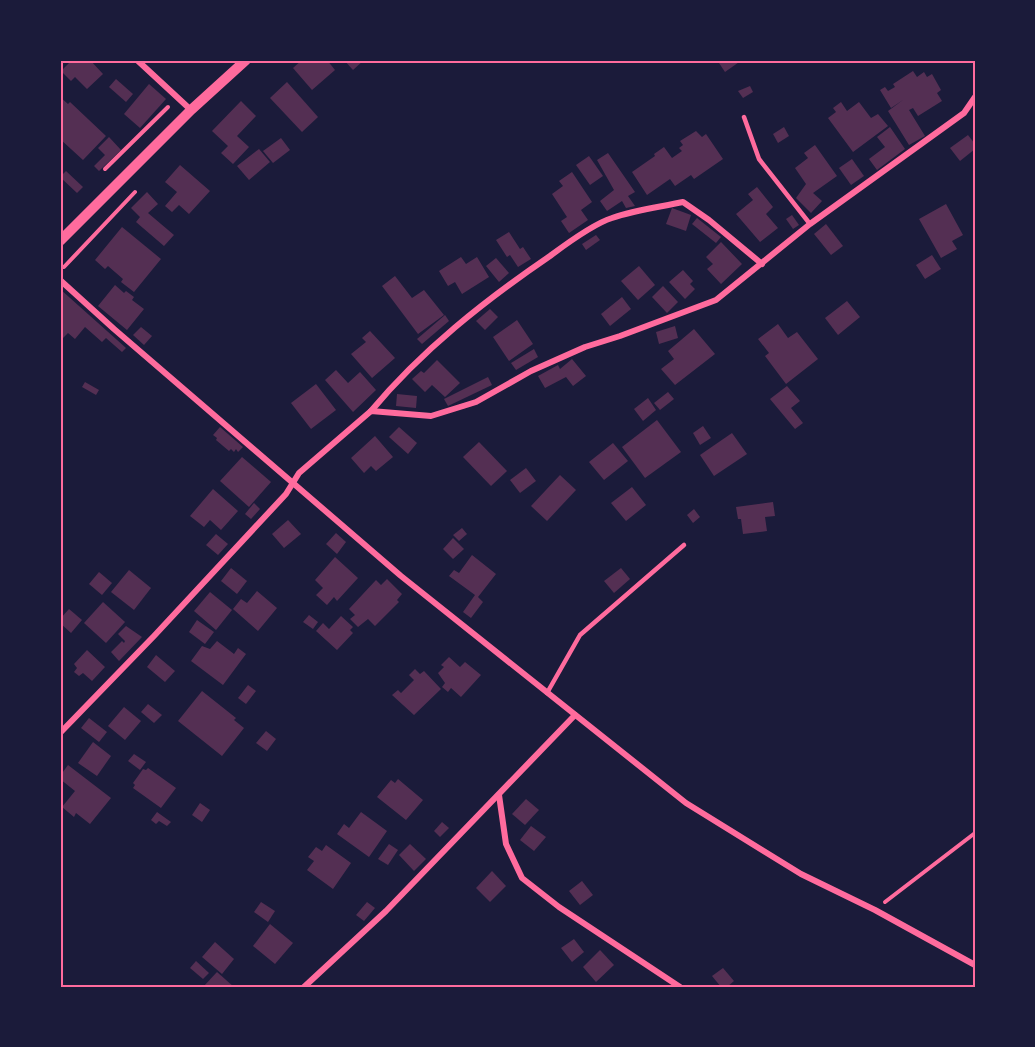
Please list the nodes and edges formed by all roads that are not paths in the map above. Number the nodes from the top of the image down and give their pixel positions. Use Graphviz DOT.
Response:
graph roads {
  1 [pos="137,60"];
  2 [pos="246,60"];
  3 [pos="975,97"];
  4 [pos="191,110"];
  5 [pos="744,117"];
  6 [pos="810,224"];
  7 [pos="60,241"];
  8 [pos="762,264"];
  9 [pos="60,280"];
  10 [pos="370,411"];
  11 [pos="294,482"];
  12 [pos="684,545"];
  13 [pos="547,693"];
  14 [pos="575,715"];
  15 [pos="60,733"];
  16 [pos="499,795"];
  17 [pos="975,965"];
  18 [pos="304,987"];
  19 [pos="680,987"];
  1 -- 4 [label="street"];
  2 -- 4 [label="street"];
  3 -- 6 [label="street"];
  4 -- 7 [label="street"];
  5 -- 6 [label="lane"];
  6 -- 8 [label="street"];
  8 -- 10 [label="street"];
  8 -- 10 [label="street"];
  9 -- 11 [label="street"];
  10 -- 11 [label="street"];
  11 -- 13 [label="street"];
  11 -- 15 [label="street"];
  12 -- 13 [label="lane"];
  13 -- 14 [label="street"];
  14 -- 16 [label="street"];
  14 -- 17 [label="street"];
  16 -- 18 [label="street"];
  16 -- 19 [label="street"];
}
